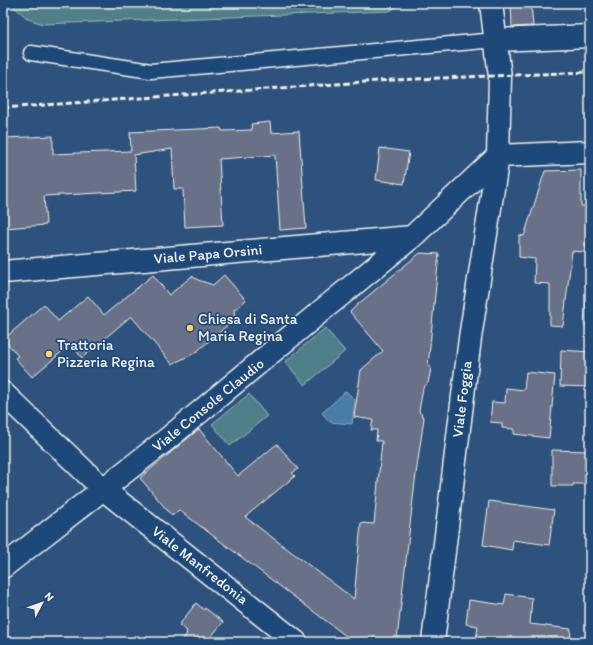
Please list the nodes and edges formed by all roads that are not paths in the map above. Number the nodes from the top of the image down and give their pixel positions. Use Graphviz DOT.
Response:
graph roads {
  1 [pos="491,3"];
  2 [pos="590,36"];
  3 [pos="496,40"];
  4 [pos="32,53"];
  5 [pos="590,152"];
  6 [pos="498,156"];
  7 [pos="412,237"];
  8 [pos="3,272"];
  9 [pos="3,393"];
  10 [pos="103,489"];
  11 [pos="3,567"];
  12 [pos="296,642"];
  13 [pos="433,642"];
  1 -- 3 [label="street, Viale Foggia"];
  2 -- 3 [label="street"];
  3 -- 4 [label="lane"];
  3 -- 6 [label="street, Viale Foggia"];
  5 -- 6 [label="street"];
  6 -- 7 [label="street, Viale Console Claudio"];
  6 -- 13 [label="street, Viale Foggia"];
  7 -- 8 [label="street, Viale Papa Orsini"];
  7 -- 10 [label="street, Viale Console Claudio"];
  9 -- 10 [label="street, Viale Manfredonia"];
  10 -- 11 [label="street, Viale Console Claudio"];
  10 -- 12 [label="street, Viale Manfredonia"];
}
